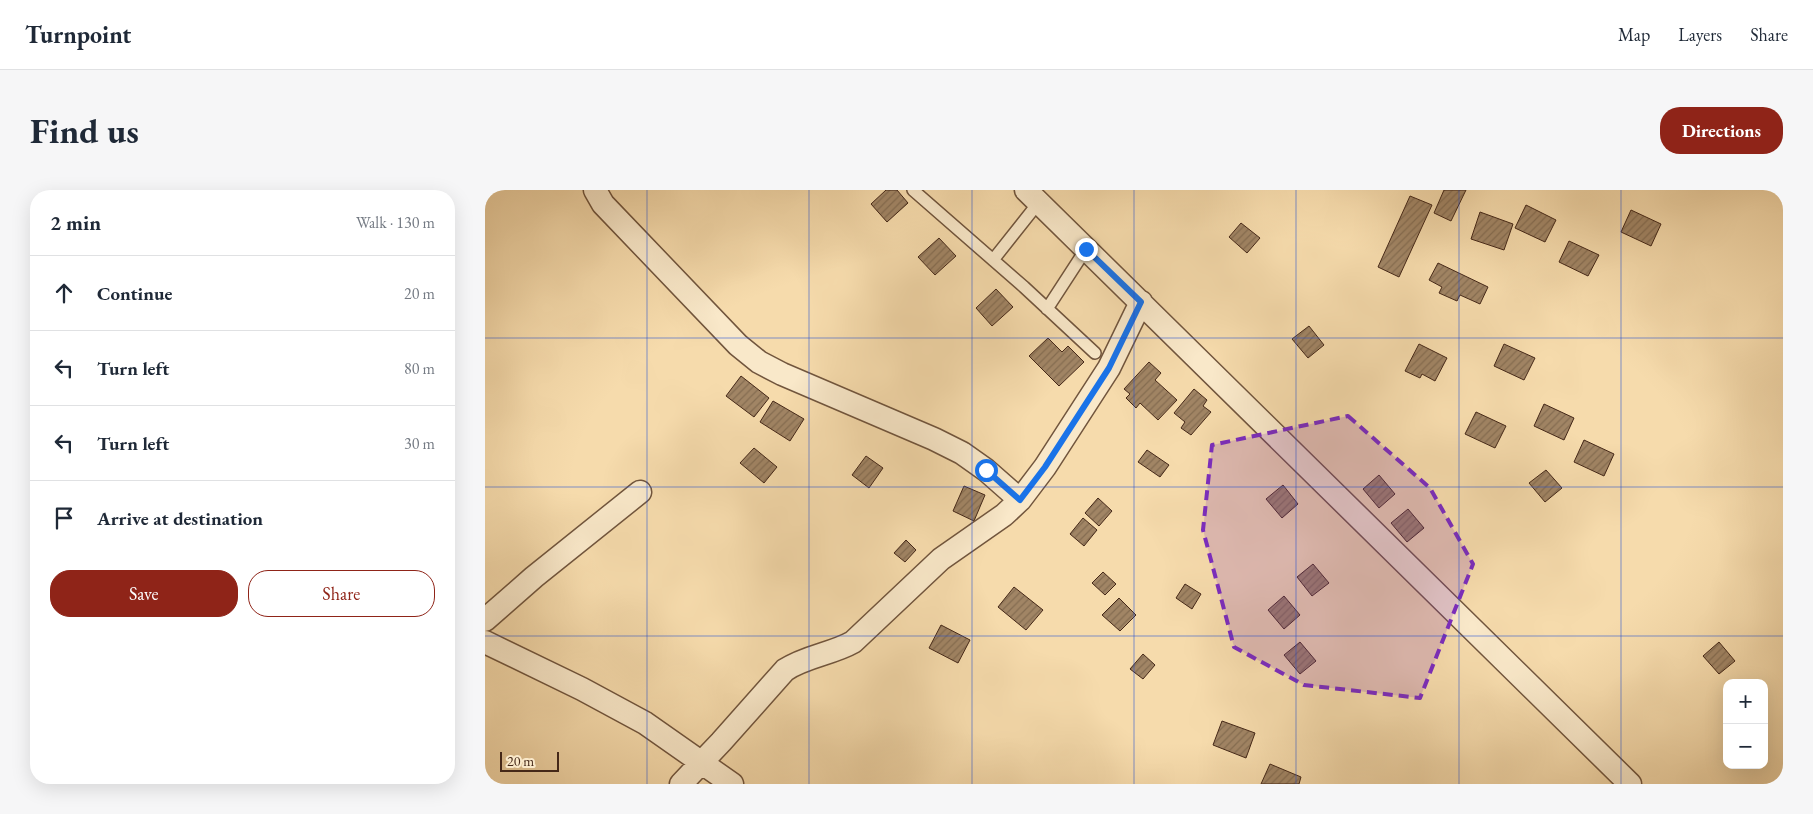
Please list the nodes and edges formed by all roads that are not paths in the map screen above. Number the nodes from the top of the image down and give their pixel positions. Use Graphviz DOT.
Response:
graph roads {
  1 [pos="595,190"];
  2 [pos="913,190"];
  3 [pos="1032,196"];
  4 [pos="1086,249"];
  5 [pos="993,260"];
  6 [pos="1141,302"];
  7 [pos="1047,309"];
  8 [pos="1095,353"];
  9 [pos="640,492"];
  10 [pos="1020,500"];
  11 [pos="485,620"];
  12 [pos="485,642"];
  13 [pos="702,762"];
  14 [pos="681,784"];
  15 [pos="732,784"];
  16 [pos="1630,784"];
  1 -- 10 [label="street"];
  2 -- 5 [label="lane"];
  3 -- 4 [label="street"];
  3 -- 5 [label="lane"];
  4 -- 6 [label="street"];
  4 -- 7 [label="lane"];
  5 -- 7 [label="lane"];
  6 -- 10 [label="street"];
  6 -- 16 [label="street"];
  7 -- 8 [label="lane"];
  9 -- 11 [label="street"];
  10 -- 13 [label="street"];
  12 -- 13 [label="street"];
  13 -- 14 [label="street"];
  13 -- 15 [label="street"];
}
